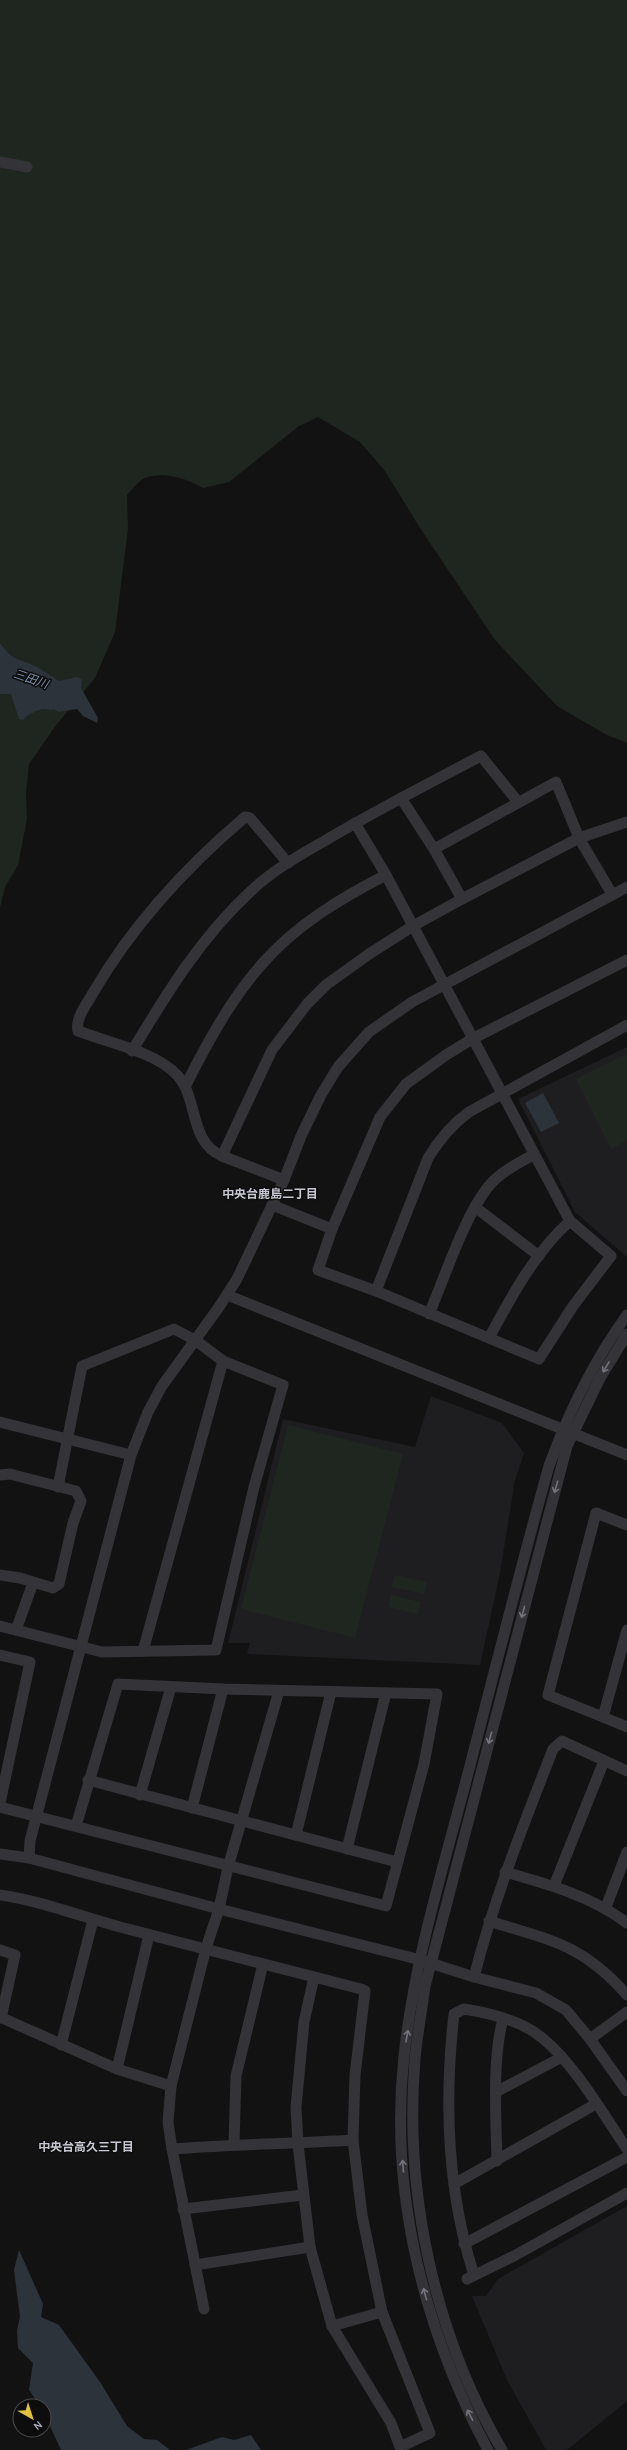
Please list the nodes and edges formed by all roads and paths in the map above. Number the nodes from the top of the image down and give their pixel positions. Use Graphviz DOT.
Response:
graph roads {
  1 [pos="0,162"];
  2 [pos="28,167"];
  3 [pos="401,798"];
  4 [pos="518,802"];
  5 [pos="627,822"];
  6 [pos="354,823"];
  7 [pos="579,838"];
  8 [pos="434,849"];
  9 [pos="288,863"];
  10 [pos="386,875"];
  11 [pos="627,886"];
  12 [pos="612,894"];
  13 [pos="462,899"];
  14 [pos="413,926"];
  15 [pos="627,960"];
  16 [pos="442,984"];
  17 [pos="627,1025"];
  18 [pos="472,1039"];
  19 [pos="132,1051"];
  20 [pos="186,1085"];
  21 [pos="503,1092"];
  22 [pos="533,1155"];
  23 [pos="222,1156"];
  24 [pos="284,1180"];
  25 [pos="272,1205"];
  26 [pos="475,1207"];
  27 [pos="570,1221"];
  28 [pos="332,1229"];
  29 [pos="539,1256"];
  30 [pos="376,1291"];
  31 [pos="227,1295"];
  32 [pos="429,1314"];
  33 [pos="627,1315"];
  34 [pos="627,1334"];
  35 [pos="489,1338"];
  36 [pos="195,1340"];
  37 [pos="223,1361"];
  38 [pos="0,1422"];
  39 [pos="567,1431"];
  40 [pos="68,1439"];
  41 [pos="131,1455"];
  42 [pos="627,1455"];
  43 [pos="0,1475"];
  44 [pos="58,1487"];
  45 [pos="627,1525"];
  46 [pos="0,1575"];
  47 [pos="33,1583"];
  48 [pos="0,1626"];
  49 [pos="16,1630"];
  50 [pos="627,1630"];
  51 [pos="81,1646"];
  52 [pos="143,1651"];
  53 [pos="0,1654"];
  54 [pos="624,1656"];
  55 [pos="171,1687"];
  56 [pos="223,1689"];
  57 [pos="279,1691"];
  58 [pos="331,1692"];
  59 [pos="386,1693"];
  60 [pos="603,1717"];
  61 [pos="627,1727"];
  62 [pos="604,1761"];
  63 [pos="627,1771"];
  64 [pos="88,1780"];
  65 [pos="140,1794"];
  66 [pos="0,1803"];
  67 [pos="0,1807"];
  68 [pos="192,1808"];
  69 [pos="37,1816"];
  70 [pos="242,1821"];
  71 [pos="76,1826"];
  72 [pos="296,1835"];
  73 [pos="348,1849"];
  74 [pos="627,1852"];
  75 [pos="0,1854"];
  76 [pos="29,1858"];
  77 [pos="397,1862"];
  78 [pos="228,1867"];
  79 [pos="505,1872"];
  80 [pos="554,1886"];
  81 [pos="0,1895"];
  82 [pos="606,1907"];
  83 [pos="219,1910"];
  84 [pos="93,1920"];
  85 [pos="489,1921"];
  86 [pos="627,1923"];
  87 [pos="149,1935"];
  88 [pos="206,1948"];
  89 [pos="0,1950"];
  90 [pos="426,1961"];
  91 [pos="263,1964"];
  92 [pos="314,1977"];
  93 [pos="474,1977"];
  94 [pos="627,1995"];
  95 [pos="627,2012"];
  96 [pos="0,2018"];
  97 [pos="503,2019"];
  98 [pos="590,2039"];
  99 [pos="61,2045"];
  100 [pos="562,2057"];
  101 [pos="117,2069"];
  102 [pos="171,2086"];
  103 [pos="627,2091"];
  104 [pos="496,2092"];
  105 [pos="596,2104"];
  106 [pos="353,2140"];
  107 [pos="234,2144"];
  108 [pos="298,2144"];
  109 [pos="172,2149"];
  110 [pos="627,2149"];
  111 [pos="627,2157"];
  112 [pos="497,2160"];
  113 [pos="454,2184"];
  114 [pos="627,2193"];
  115 [pos="303,2195"];
  116 [pos="183,2209"];
  117 [pos="464,2244"];
  118 [pos="310,2247"];
  119 [pos="195,2265"];
  120 [pos="204,2309"];
  121 [pos="382,2312"];
  122 [pos="332,2326"];
  123 [pos="488,2450"];
  124 [pos="502,2450"];
  1 -- 2 [label="street"];
  3 -- 4 [label="street"];
  3 -- 6 [label="street"];
  3 -- 8 [label="street"];
  4 -- 7 [label="street"];
  4 -- 8 [label="street"];
  5 -- 7 [label="street"];
  6 -- 9 [label="street"];
  6 -- 10 [label="street"];
  7 -- 12 [label="street"];
  7 -- 13 [label="street"];
  8 -- 13 [label="street"];
  9 -- 19 [label="street"];
  9 -- 19 [label="street"];
  10 -- 14 [label="street"];
  10 -- 20 [label="street"];
  11 -- 12 [label="street"];
  12 -- 16 [label="street"];
  13 -- 14 [label="street"];
  14 -- 16 [label="street"];
  14 -- 23 [label="street"];
  15 -- 18 [label="street"];
  16 -- 18 [label="street"];
  16 -- 24 [label="street"];
  17 -- 21 [label="street"];
  18 -- 21 [label="street"];
  18 -- 28 [label="street"];
  19 -- 20 [label="street"];
  20 -- 23 [label="street"];
  21 -- 22 [label="street"];
  21 -- 30 [label="street"];
  22 -- 26 [label="street"];
  22 -- 27 [label="street"];
  23 -- 24 [label="street"];
  24 -- 25 [label="street"];
  25 -- 28 [label="street"];
  25 -- 31 [label="street"];
  26 -- 29 [label="street"];
  26 -- 32 [label="street"];
  27 -- 29 [label="street"];
  27 -- 35 [label="street"];
  28 -- 30 [label="street"];
  29 -- 35 [label="street"];
  30 -- 32 [label="street"];
  31 -- 36 [label="street"];
  31 -- 39 [label="street"];
  32 -- 35 [label="street"];
  33 -- 39 [label="street"];
  34 -- 39 [label="street, one-way"];
  36 -- 37 [label="street"];
  36 -- 40 [label="street"];
  36 -- 41 [label="street"];
  37 -- 52 [label="street"];
  37 -- 52 [label="street"];
  38 -- 40 [label="street"];
  39 -- 42 [label="street"];
  39 -- 90 [label="street"];
  40 -- 41 [label="street"];
  40 -- 44 [label="street"];
  41 -- 51 [label="street"];
  43 -- 44 [label="street"];
  44 -- 47 [label="street"];
  45 -- 60 [label="street"];
  46 -- 47 [label="street"];
  47 -- 49 [label="street"];
  48 -- 49 [label="street"];
  49 -- 51 [label="street"];
  50 -- 54 [label="street"];
  51 -- 52 [label="street"];
  51 -- 69 [label="street"];
  53 -- 66 [label="street"];
  54 -- 60 [label="street"];
  55 -- 56 [label="street"];
  55 -- 64 [label="street"];
  55 -- 65 [label="street"];
  56 -- 57 [label="street"];
  56 -- 68 [label="street"];
  57 -- 58 [label="street"];
  57 -- 70 [label="street"];
  58 -- 59 [label="street"];
  58 -- 72 [label="street"];
  59 -- 73 [label="street"];
  59 -- 77 [label="street"];
  60 -- 61 [label="street"];
  62 -- 63 [label="street"];
  62 -- 79 [label="street"];
  62 -- 80 [label="street"];
  64 -- 65 [label="street"];
  64 -- 71 [label="street"];
  65 -- 68 [label="street"];
  67 -- 69 [label="street"];
  68 -- 70 [label="street"];
  69 -- 71 [label="street"];
  69 -- 76 [label="street"];
  70 -- 72 [label="street"];
  70 -- 78 [label="street"];
  71 -- 78 [label="street"];
  72 -- 73 [label="street"];
  73 -- 77 [label="street"];
  74 -- 82 [label="street"];
  75 -- 76 [label="street"];
  76 -- 83 [label="street"];
  77 -- 78 [label="street"];
  78 -- 83 [label="street"];
  79 -- 80 [label="street"];
  79 -- 85 [label="street"];
  80 -- 82 [label="street"];
  81 -- 84 [label="street"];
  82 -- 86 [label="street"];
  83 -- 88 [label="street"];
  83 -- 90 [label="street"];
  84 -- 87 [label="street"];
  84 -- 99 [label="street"];
  85 -- 93 [label="street"];
  85 -- 94 [label="street"];
  87 -- 88 [label="street"];
  87 -- 101 [label="street"];
  88 -- 91 [label="street"];
  88 -- 102 [label="street"];
  89 -- 96 [label="street"];
  90 -- 93 [label="street"];
  123 -- 90 [label="street, one-way"];
  90 -- 124 [label="street"];
  91 -- 92 [label="street"];
  91 -- 107 [label="street"];
  92 -- 106 [label="street"];
  92 -- 108 [label="street"];
  93 -- 98 [label="street"];
  95 -- 98 [label="street"];
  96 -- 99 [label="street"];
  97 -- 100 [label="street"];
  97 -- 104 [label="street"];
  97 -- 113 [label="street"];
  98 -- 103 [label="street"];
  99 -- 101 [label="street"];
  100 -- 104 [label="street"];
  100 -- 105 [label="street"];
  101 -- 102 [label="street"];
  102 -- 109 [label="street"];
  104 -- 112 [label="street"];
  105 -- 110 [label="street"];
  105 -- 112 [label="street"];
  106 -- 108 [label="street"];
  106 -- 121 [label="street"];
  107 -- 108 [label="street"];
  107 -- 109 [label="street"];
  108 -- 115 [label="street"];
  109 -- 116 [label="street"];
  111 -- 117 [label="street"];
  112 -- 113 [label="street"];
  113 -- 117 [label="street"];
  114 -- 117 [label="street"];
  115 -- 116 [label="street"];
  115 -- 118 [label="street"];
  116 -- 119 [label="street"];
  118 -- 119 [label="street"];
  118 -- 122 [label="street"];
  119 -- 120 [label="street"];
  121 -- 122 [label="street"];
  121 -- 122 [label="street"];
}
